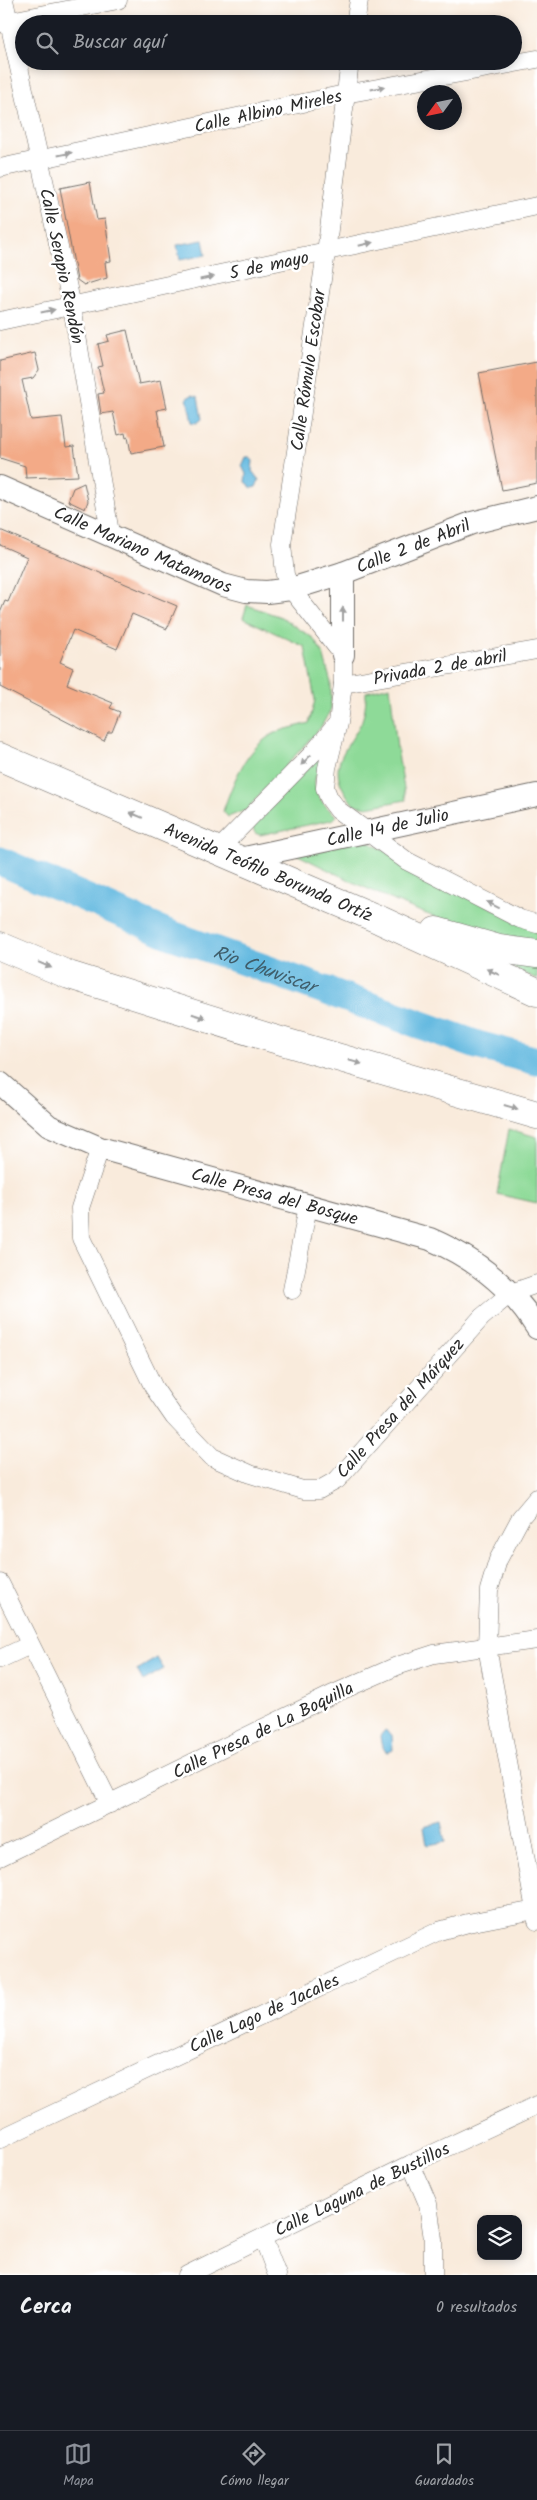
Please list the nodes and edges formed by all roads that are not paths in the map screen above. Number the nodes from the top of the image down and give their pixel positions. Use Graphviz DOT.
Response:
graph roads {
  1 [pos="4,0"];
  2 [pos="118,0"];
  3 [pos="359,0"];
  4 [pos="40,15"];
  5 [pos="356,15"];
  6 [pos="4,22"];
  7 [pos="537,59"];
  8 [pos="522,62"];
  9 [pos="15,65"];
  10 [pos="16,70"];
  11 [pos="349,70"];
  12 [pos="477,70"];
  13 [pos="345,94"];
  14 [pos="39,160"];
  15 [pos="0,168"];
  16 [pos="537,206"];
  17 [pos="326,253"];
  18 [pos="72,306"];
  19 [pos="0,321"];
  20 [pos="0,486"];
  21 [pos="537,507"];
  22 [pos="110,534"];
  23 [pos="343,573"];
  24 [pos="291,589"];
  25 [pos="537,650"];
  26 [pos="343,655"];
  27 [pos="343,684"];
  28 [pos="338,723"];
  29 [pos="0,757"];
  30 [pos="537,795"];
  31 [pos="368,831"];
  32 [pos="229,855"];
  33 [pos="380,920"];
  34 [pos="537,924"];
  35 [pos="0,946"];
  36 [pos="537,954"];
  37 [pos="537,992"];
  38 [pos="0,1084"];
  39 [pos="537,1115"];
  40 [pos="100,1148"];
  41 [pos="308,1206"];
  42 [pos="537,1284"];
  43 [pos="292,1290"];
  44 [pos="510,1293"];
  45 [pos="537,1328"];
  46 [pos="537,1498"];
  47 [pos="0,1583"];
  48 [pos="537,1640"];
  49 [pos="30,1645"];
  50 [pos="487,1647"];
  51 [pos="0,1659"];
  52 [pos="110,1804"];
  53 [pos="0,1857"];
  54 [pos="536,1916"];
  55 [pos="537,2105"];
  56 [pos="0,2139"];
  57 [pos="411,2164"];
  58 [pos="263,2238"];
  59 [pos="187,2275"];
  60 [pos="278,2275"];
  61 [pos="433,2275"];
  1 -- 6 [label="street, Calle Serapio Rendón"];
  2 -- 4 [label="street"];
  3 -- 5 [label="street"];
  6 -- 9 [label="street, Calle Serapio Rendón"];
  8 -- 7 [label="street, Calle Albino Mireles, one-way"];
  10 -- 14 [label="street, Calle Serapio Rendón"];
  11 -- 13 [label="street, Calle Rómulo Escobar"];
  13 -- 12 [label="street, Calle Albino Mireles, one-way"];
  14 -- 13 [label="street, Calle Albino Mireles, one-way"];
  13 -- 17 [label="street, Calle Rómulo Escobar"];
  14 -- 15 [label="street, Calle Albino Mireles"];
  14 -- 18 [label="street, Calle Serapio Rendón"];
  17 -- 16 [label="street, 5 de mayo, one-way"];
  18 -- 17 [label="street, 5 de mayo, one-way"];
  17 -- 24 [label="street, Calle Rómulo Escobar"];
  19 -- 18 [label="street, 5 de mayo, one-way"];
  18 -- 22 [label="street, Calle Serapio Rendón"];
  20 -- 22 [label="street, Calle Mariano Matamoros"];
  21 -- 23 [label="street, Calle 2 de Abril"];
  22 -- 24 [label="street, Calle Mariano Matamoros"];
  23 -- 24 [label="street, Calle 2 de Abril"];
  26 -- 23 [label="street, one-way"];
  24 -- 26 [label="street"];
  25 -- 27 [label="street, Privada 2 de abril"];
  26 -- 27 [label="street"];
  27 -- 28 [label="street"];
  28 -- 31 [label="street"];
  28 -- 32 [label="street, one-way"];
  32 -- 29 [label="main road, Avenida Teófilo Borunda Ortíz, one-way"];
  30 -- 31 [label="street, Calle 14 de Julio"];
  31 -- 32 [label="street, Calle 14 de Julio"];
  34 -- 31 [label="street, one-way"];
  32 -- 33 [label="main road, Avenida Teófilo Borunda Ortíz"];
  33 -- 36 [label="main road"];
  37 -- 33 [label="main road, Avenida Teófilo Borunda Ortíz, one-way"];
  35 -- 39 [label="main road, one-way"];
  38 -- 40 [label="street, Calle Presa del Bosque"];
  40 -- 41 [label="street, Calle Presa del Bosque"];
  40 -- 44 [label="street, Calle Presa del Márquez"];
  41 -- 43 [label="street"];
  41 -- 44 [label="street, Calle Presa del Bosque"];
  42 -- 44 [label="street"];
  44 -- 45 [label="street, Calle Presa del Bosque"];
  46 -- 50 [label="street"];
  47 -- 49 [label="street"];
  48 -- 50 [label="street, Calle Presa de La Boquilla"];
  49 -- 51 [label="street"];
  49 -- 52 [label="street"];
  50 -- 52 [label="street, Calle Presa de La Boquilla"];
  50 -- 54 [label="street"];
  52 -- 53 [label="street, Calle Presa de La Boquilla"];
  54 -- 56 [label="street, Calle Lago de Jacales"];
  55 -- 57 [label="street, Calle Laguna de Bustillos"];
  57 -- 58 [label="street, Calle Laguna de Bustillos"];
  57 -- 61 [label="street"];
  58 -- 59 [label="street, Calle Laguna de Bustillos"];
  58 -- 60 [label="street"];
}
